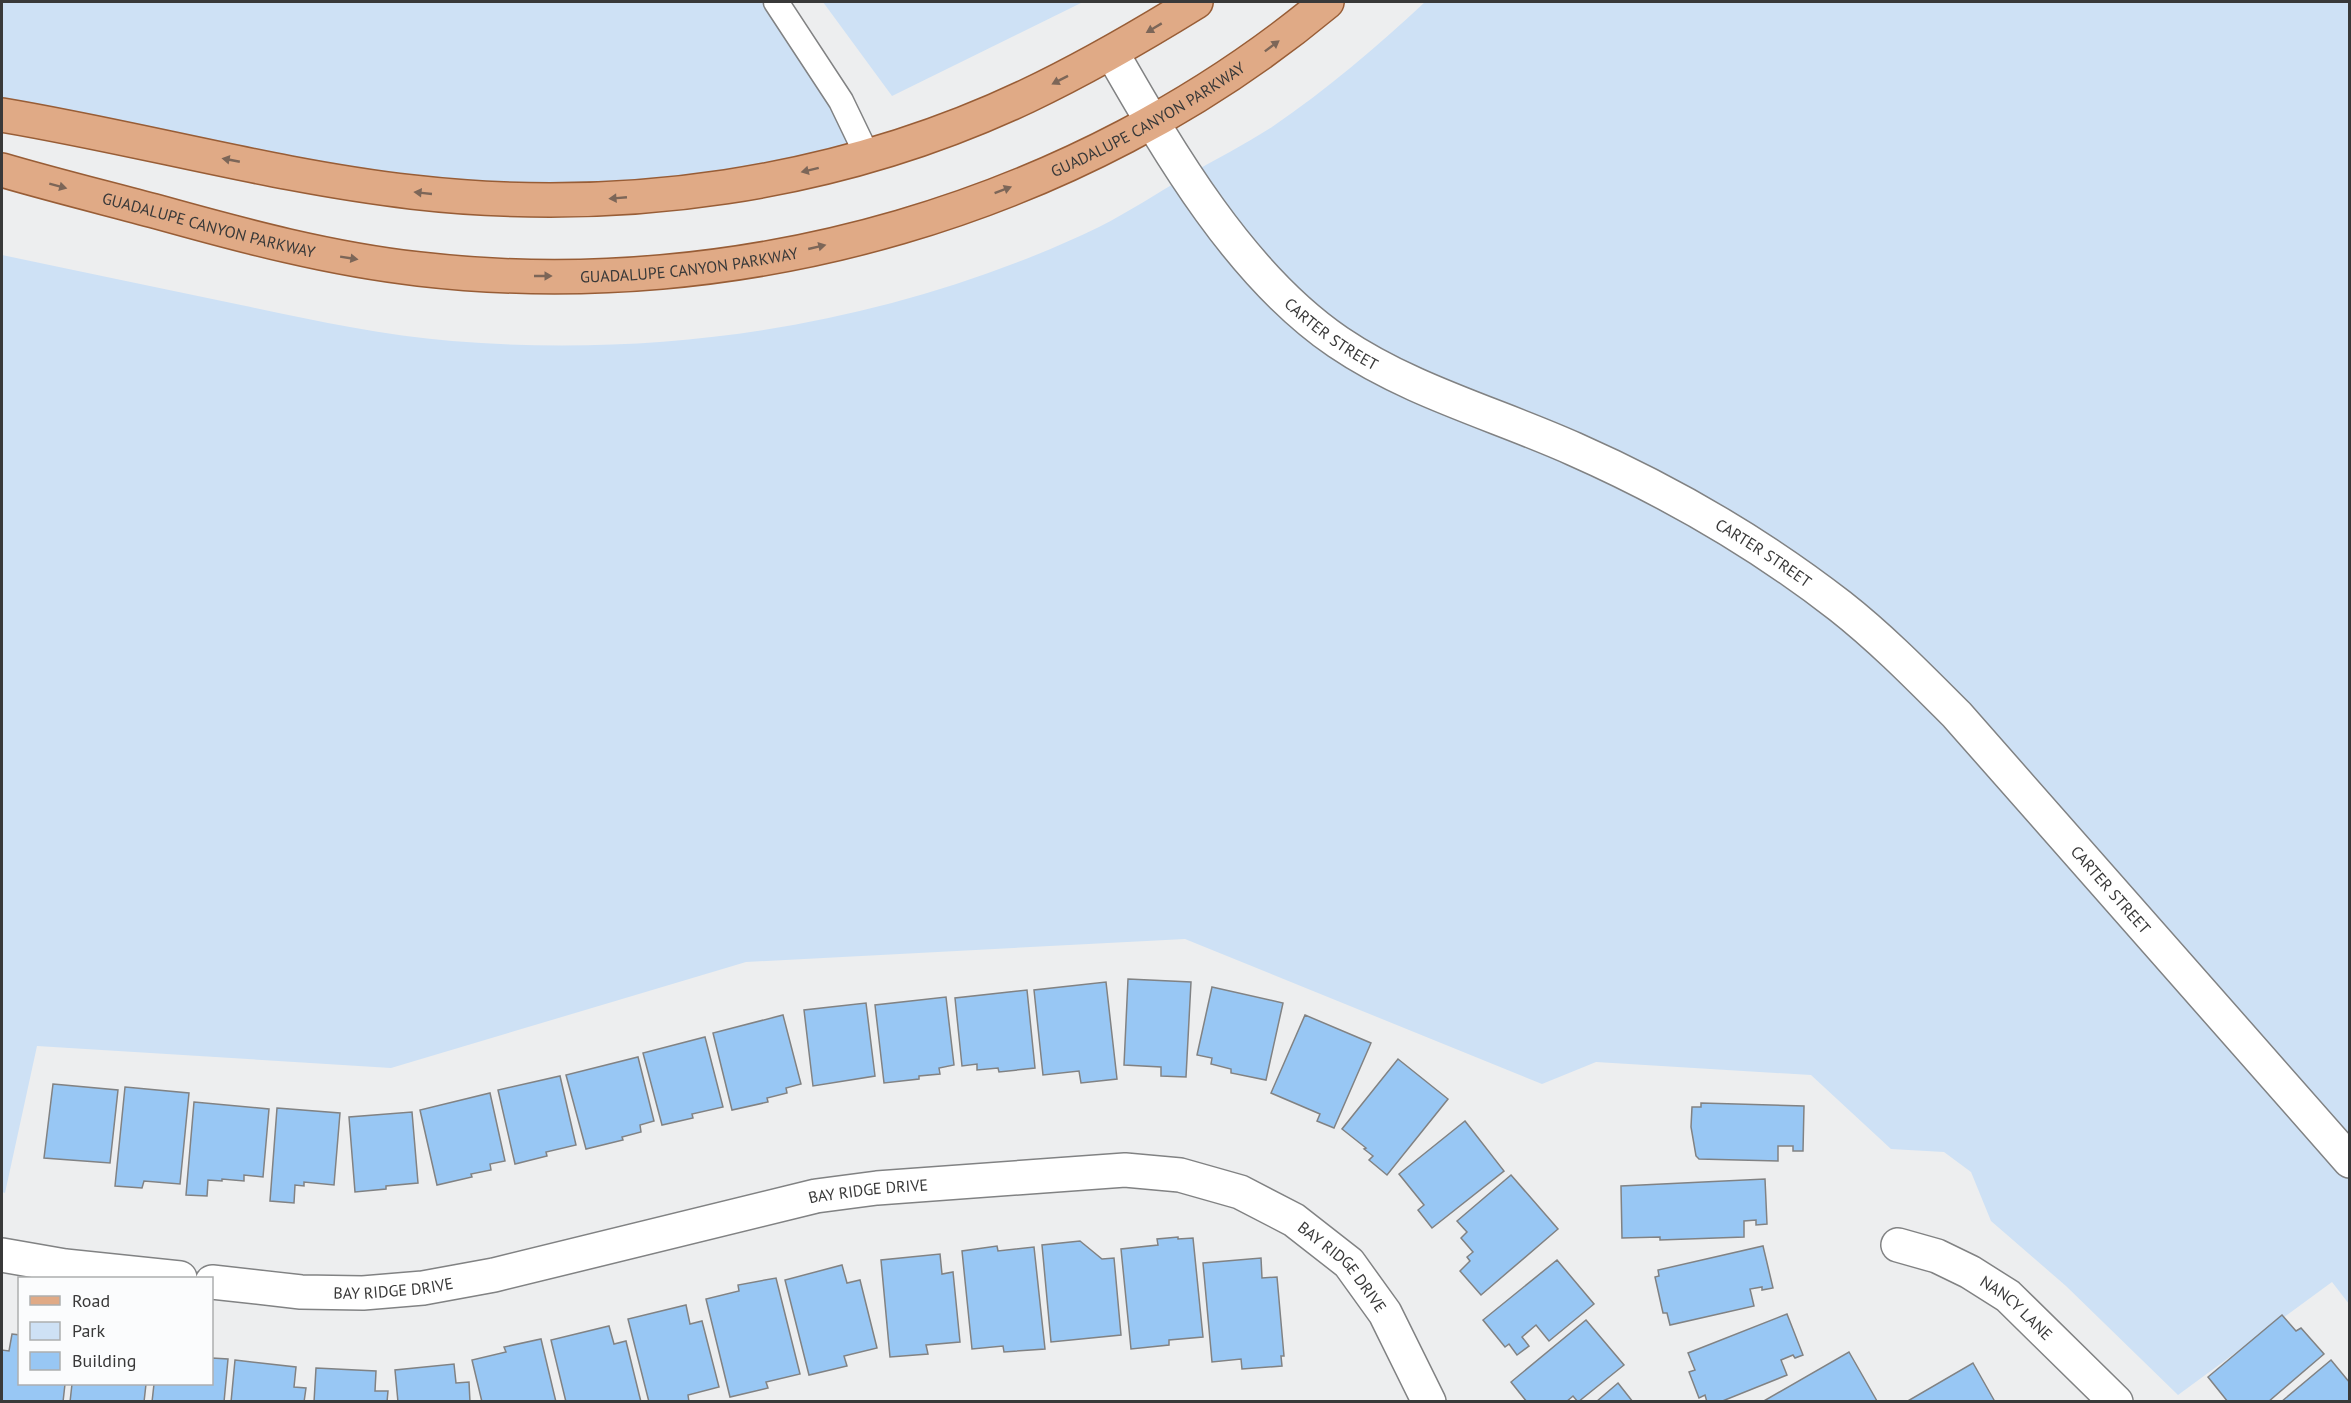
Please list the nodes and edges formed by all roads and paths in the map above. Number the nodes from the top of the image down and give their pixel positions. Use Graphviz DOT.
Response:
graph roads {
  1 [pos="776,2"];
  2 [pos="1196,2"];
  3 [pos="1327,2"];
  4 [pos="1112,53"];
  5 [pos="2,115"];
  6 [pos="1152,123"];
  7 [pos="867,155"];
  8 [pos="2,170"];
  9 [pos="2349,1161"];
  10 [pos="1898,1245"];
  11 [pos="2,1255"];
  12 [pos="170,1277"];
  13 [pos="213,1282"];
  14 [pos="1429,1401"];
  15 [pos="2116,1401"];
  1 -- 7 [label="lane"];
  2 -- 4 [label="main road, one-way"];
  6 -- 3 [label="main road, GUADALUPE CANYON PARKWAY, one-way"];
  4 -- 6 [label="street, CARTER STREET"];
  4 -- 7 [label="main road, one-way"];
  7 -- 5 [label="main road, one-way"];
  8 -- 6 [label="main road, GUADALUPE CANYON PARKWAY, one-way"];
  6 -- 9 [label="street, CARTER STREET"];
  10 -- 15 [label="street, NANCY LANE"];
  11 -- 12 [label="street"];
  13 -- 14 [label="street, BAY RIDGE DRIVE"];
}
